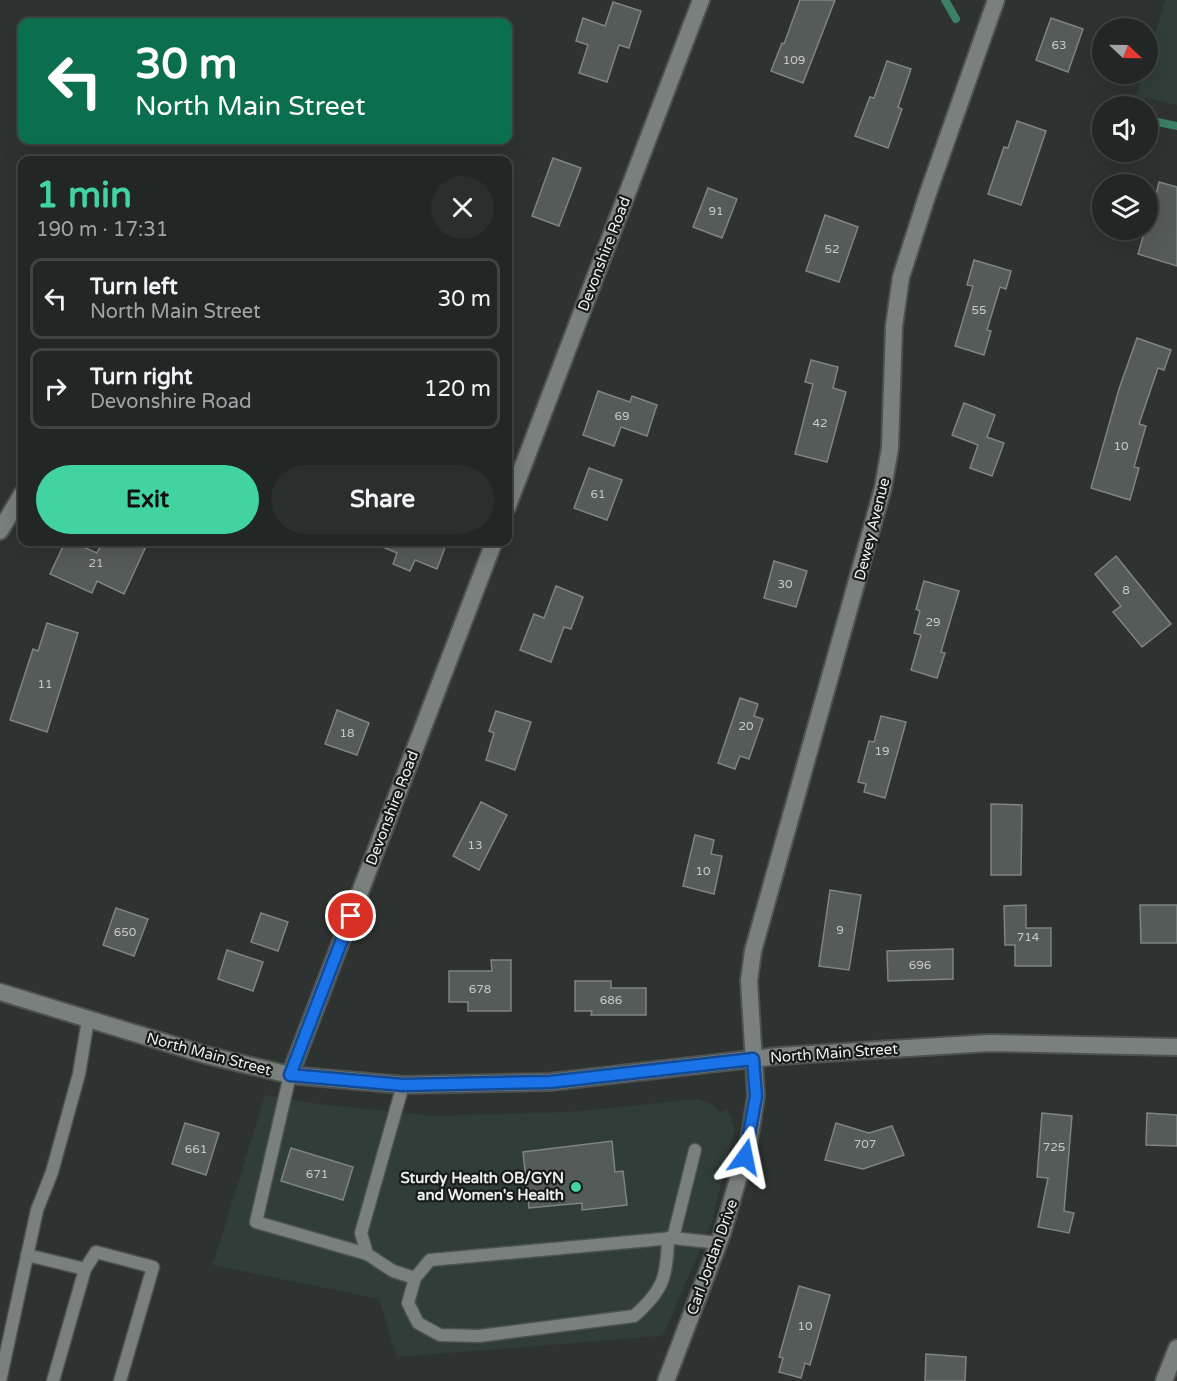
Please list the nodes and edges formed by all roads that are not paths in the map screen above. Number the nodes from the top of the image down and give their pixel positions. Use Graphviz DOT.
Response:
graph roads {
  1 [pos="701,0"];
  2 [pos="996,0"];
  3 [pos="512,495"];
  4 [pos="18,501"];
  5 [pos="0,531"];
  6 [pos="492,546"];
  7 [pos="0,992"];
  8 [pos="88,1020"];
  9 [pos="1177,1047"];
  10 [pos="753,1059"];
  11 [pos="290,1075"];
  12 [pos="403,1085"];
  13 [pos="694,1150"];
  14 [pos="670,1238"];
  15 [pos="719,1243"];
  16 [pos="367,1254"];
  17 [pos="27,1255"];
  18 [pos="86,1269"];
  19 [pos="415,1278"];
  20 [pos="1177,1348"];
  21 [pos="0,1381"];
  22 [pos="53,1381"];
  23 [pos="120,1381"];
  24 [pos="666,1381"];
  25 [pos="1164,1381"];
  1 -- 3 [label="street, Devonshire Road"];
  2 -- 10 [label="street, Dewey Avenue"];
  4 -- 5 [label="street"];
  6 -- 11 [label="street, Devonshire Road"];
  7 -- 8 [label="street, North Main Street"];
  8 -- 11 [label="street, North Main Street"];
  8 -- 17 [label="lane"];
  9 -- 10 [label="street, North Main Street"];
  10 -- 12 [label="street, North Main Street"];
  10 -- 15 [label="street, Carl Jordan Drive"];
  11 -- 12 [label="street, North Main Street"];
  11 -- 16 [label="lane"];
  12 -- 16 [label="lane"];
  13 -- 14 [label="lane"];
  14 -- 15 [label="lane"];
  14 -- 19 [label="lane"];
  14 -- 19 [label="lane"];
  15 -- 24 [label="street, Carl Jordan Drive"];
  16 -- 19 [label="lane"];
  17 -- 18 [label="lane"];
  17 -- 21 [label="lane"];
  18 -- 22 [label="lane"];
  18 -- 23 [label="lane"];
  20 -- 25 [label="street"];
}
